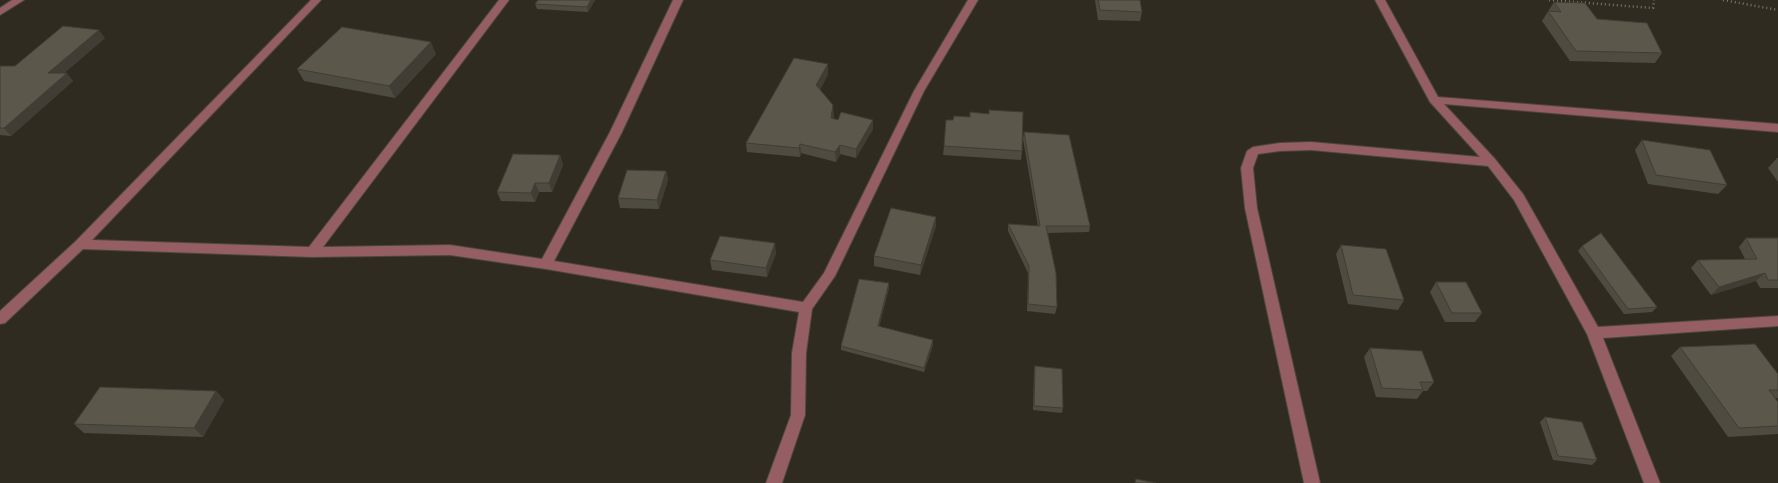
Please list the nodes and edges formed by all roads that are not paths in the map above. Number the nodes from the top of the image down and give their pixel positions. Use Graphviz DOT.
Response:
graph roads {
  1 [pos="18,0"];
  2 [pos="316,0"];
  3 [pos="504,0"];
  4 [pos="678,0"];
  5 [pos="973,0"];
  6 [pos="1380,0"];
  7 [pos="0,12"];
  8 [pos="1434,100"];
  9 [pos="1778,128"];
  10 [pos="1491,162"];
  11 [pos="80,244"];
  12 [pos="312,252"];
  13 [pos="546,264"];
  14 [pos="806,308"];
  15 [pos="0,319"];
  16 [pos="1778,321"];
  17 [pos="1594,333"];
  18 [pos="774,483"];
  19 [pos="1312,483"];
  20 [pos="1652,483"];
  1 -- 7 [label="street"];
  2 -- 11 [label="street"];
  3 -- 12 [label="street"];
  4 -- 13 [label="street"];
  5 -- 14 [label="street"];
  6 -- 8 [label="street"];
  8 -- 9 [label="street"];
  8 -- 10 [label="street"];
  10 -- 17 [label="street"];
  10 -- 19 [label="street"];
  11 -- 12 [label="street"];
  11 -- 15 [label="street"];
  12 -- 13 [label="street"];
  13 -- 14 [label="street"];
  14 -- 18 [label="street"];
  16 -- 17 [label="street"];
  17 -- 20 [label="street"];
}
